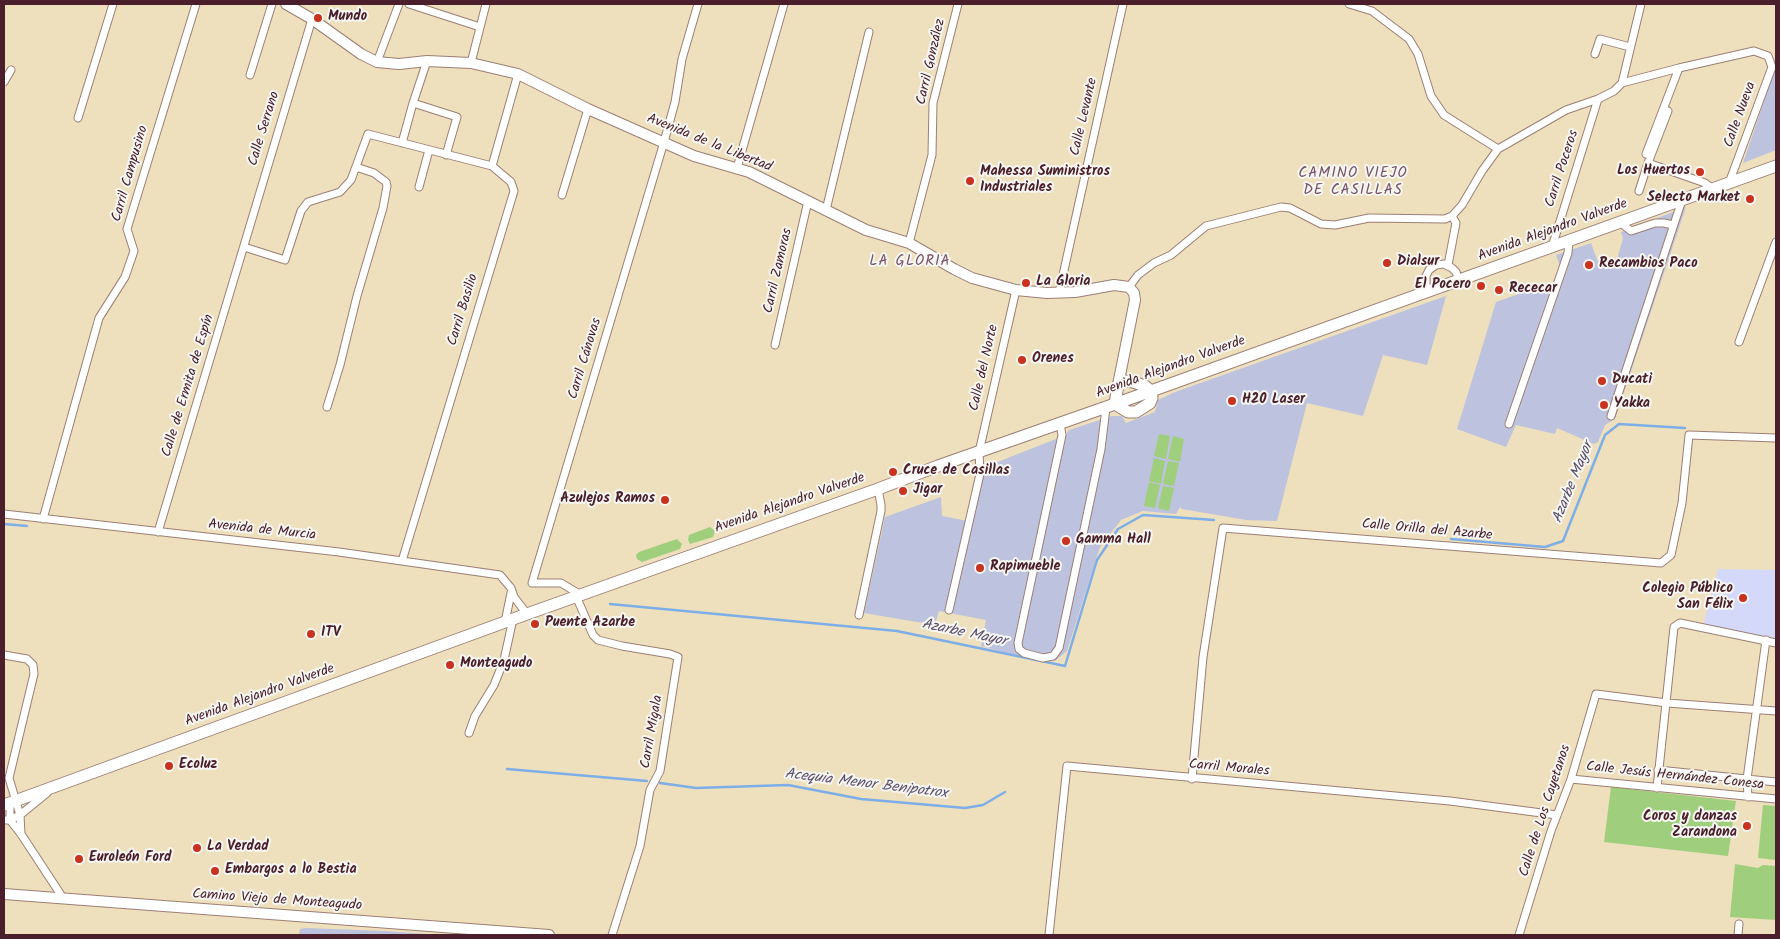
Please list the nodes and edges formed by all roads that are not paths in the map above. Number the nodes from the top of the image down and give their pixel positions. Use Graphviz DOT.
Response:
graph roads {
  1 [pos="113,4"];
  2 [pos="196,4"];
  3 [pos="272,4"];
  4 [pos="286,4"];
  5 [pos="399,4"];
  6 [pos="409,4"];
  7 [pos="486,4"];
  8 [pos="698,4"];
  9 [pos="784,4"];
  10 [pos="958,4"];
  11 [pos="1123,4"];
  12 [pos="1348,4"];
  13 [pos="1641,4"];
  14 [pos="312,19"];
  15 [pos="480,27"];
  16 [pos="869,32"];
  17 [pos="1630,47"];
  18 [pos="1595,54"];
  19 [pos="427,61"];
  20 [pos="377,62"];
  21 [pos="471,63"];
  22 [pos="1678,68"];
  23 [pos="11,70"];
  24 [pos="518,74"];
  25 [pos="250,75"];
  26 [pos="4,82"];
  27 [pos="1622,83"];
  28 [pos="1598,99"];
  29 [pos="413,103"];
  30 [pos="588,109"];
  31 [pos="1668,111"];
  32 [pos="78,118"];
  33 [pos="664,142"];
  34 [pos="402,143"];
  35 [pos="1498,149"];
  36 [pos="428,150"];
  37 [pos="1646,154"];
  38 [pos="446,155"];
  39 [pos="1648,163"];
  40 [pos="492,166"];
  41 [pos="1776,166"];
  42 [pos="356,167"];
  43 [pos="737,168"];
  44 [pos="1729,183"];
  45 [pos="419,187"];
  46 [pos="1713,189"];
  47 [pos="1639,190"];
  48 [pos="562,195"];
  49 [pos="1682,200"];
  50 [pos="808,201"];
  51 [pos="826,210"];
  52 [pos="1452,216"];
  53 [pos="1621,223"];
  54 [pos="1673,225"];
  55 [pos="1568,241"];
  56 [pos="1776,242"];
  57 [pos="909,243"];
  58 [pos="244,247"];
  59 [pos="1551,248"];
  60 [pos="1448,265"];
  61 [pos="1459,281"];
  62 [pos="1129,287"];
  63 [pos="1016,290"];
  64 [pos="1429,292"];
  65 [pos="1059,293"];
  66 [pos="1739,342"];
  67 [pos="775,346"];
  68 [pos="1121,369"];
  69 [pos="1133,382"];
  70 [pos="1118,385"];
  71 [pos="1151,391"];
  72 [pos="1111,406"];
  73 [pos="327,407"];
  74 [pos="1610,416"];
  75 [pos="1060,424"];
  76 [pos="1509,424"];
  77 [pos="1776,438"];
  78 [pos="979,452"];
  79 [pos="878,489"];
  80 [pos="4,514"];
  81 [pos="43,519"];
  82 [pos="158,532"];
  83 [pos="402,561"];
  84 [pos="511,588"];
  85 [pos="578,596"];
  86 [pos="949,610"];
  87 [pos="527,614"];
  88 [pos="860,615"];
  89 [pos="509,621"];
  90 [pos="1766,640"];
  91 [pos="1776,642"];
  92 [pos="4,655"];
  93 [pos="1667,703"];
  94 [pos="1755,710"];
  95 [pos="1776,711"];
  96 [pos="469,733"];
  97 [pos="1658,770"];
  98 [pos="1192,779"];
  99 [pos="1571,779"];
  100 [pos="1747,779"];
  101 [pos="1776,782"];
  102 [pos="53,788"];
  103 [pos="1658,788"];
  104 [pos="1748,797"];
  105 [pos="1776,799"];
  106 [pos="10,803"];
  107 [pos="20,815"];
  108 [pos="1557,815"];
  109 [pos="7,820"];
  110 [pos="21,834"];
  111 [pos="4,894"];
  112 [pos="63,898"];
  113 [pos="1739,924"];
  114 [pos="505,934"];
  115 [pos="549,935"];
  116 [pos="612,935"];
  117 [pos="1050,935"];
  118 [pos="1519,935"];
  119 [pos="1738,935"];
  1 -- 32 [label="street"];
  2 -- 81 [label="street, Carril Campusino"];
  3 -- 25 [label="street"];
  4 -- 14 [label="street, Avenida de la Libertad"];
  5 -- 20 [label="street"];
  6 -- 15 [label="street"];
  7 -- 15 [label="street"];
  8 -- 33 [label="street, Carril Cánovas"];
  9 -- 43 [label="street"];
  10 -- 57 [label="street, Carril González"];
  11 -- 65 [label="street, Calle Levante"];
  12 -- 35 [label="street"];
  13 -- 17 [label="street"];
  14 -- 20 [label="street, Avenida de la Libertad"];
  14 -- 58 [label="street, Calle Serrano"];
  15 -- 21 [label="street"];
  16 -- 51 [label="street"];
  17 -- 18 [label="street"];
  17 -- 27 [label="street"];
  19 -- 20 [label="street, Avenida de la Libertad"];
  19 -- 21 [label="street, Avenida de la Libertad"];
  19 -- 29 [label="street"];
  21 -- 24 [label="street, Avenida de la Libertad"];
  22 -- 27 [label="street"];
  22 -- 37 [label="street"];
  22 -- 44 [label="street, Calle Nueva"];
  23 -- 26 [label="street"];
  24 -- 30 [label="street, Avenida de la Libertad"];
  24 -- 40 [label="street"];
  27 -- 28 [label="street"];
  28 -- 35 [label="street"];
  28 -- 59 [label="street, Carril Poceros"];
  29 -- 34 [label="street"];
  29 -- 38 [label="street"];
  30 -- 33 [label="street, Avenida de la Libertad"];
  30 -- 48 [label="street"];
  31 -- 39 [label="street"];
  33 -- 43 [label="street, Avenida de la Libertad"];
  33 -- 85 [label="street, Carril Cánovas"];
  34 -- 36 [label="street"];
  34 -- 42 [label="street"];
  35 -- 52 [label="street"];
  36 -- 38 [label="street"];
  36 -- 45 [label="street"];
  38 -- 40 [label="street"];
  39 -- 46 [label="street"];
  39 -- 47 [label="street"];
  40 -- 83 [label="street, Carril Basilio"];
  41 -- 44 [label="main road, Avenida Alejandro Valverde"];
  42 -- 58 [label="street"];
  42 -- 73 [label="street"];
  43 -- 50 [label="street, Avenida de la Libertad"];
  44 -- 46 [label="main road, Avenida Alejandro Valverde"];
  46 -- 49 [label="main road, Avenida Alejandro Valverde"];
  49 -- 53 [label="main road, Avenida Alejandro Valverde"];
  49 -- 54 [label="street"];
  50 -- 51 [label="street, Avenida de la Libertad"];
  50 -- 67 [label="street, Carril Zamoras"];
  51 -- 57 [label="street, Avenida de la Libertad"];
  52 -- 60 [label="street"];
  52 -- 62 [label="street"];
  53 -- 54 [label="street"];
  53 -- 55 [label="main road, Avenida Alejandro Valverde"];
  54 -- 74 [label="street"];
  55 -- 59 [label="main road, Avenida Alejandro Valverde"];
  55 -- 76 [label="street"];
  56 -- 66 [label="street"];
  57 -- 63 [label="street, Avenida de la Libertad"];
  58 -- 82 [label="street, Calle de Ermita de Espín"];
  59 -- 61 [label="main road, Avenida Alejandro Valverde"];
  60 -- 61 [label="street"];
  60 -- 64 [label="street"];
  61 -- 64 [label="main road, Avenida Alejandro Valverde"];
  62 -- 65 [label="street, Avenida de la Libertad"];
  62 -- 68 [label="street"];
  63 -- 65 [label="street, Avenida de la Libertad"];
  63 -- 78 [label="street, Calle del Norte"];
  64 -- 71 [label="main road, Avenida Alejandro Valverde"];
  68 -- 69 [label="street"];
  68 -- 70 [label="street"];
  69 -- 70 [label="main road"];
  69 -- 71 [label="main road"];
  70 -- 72 [label="main road"];
  71 -- 72 [label="main road, Avenida Alejandro Valverde"];
  72 -- 75 [label="main road, Avenida Alejandro Valverde"];
  72 -- 75 [label="street"];
  75 -- 78 [label="main road, Avenida Alejandro Valverde"];
  77 -- 98 [label="street, Calle Orilla del Azarbe"];
  78 -- 79 [label="main road, Avenida Alejandro Valverde"];
  78 -- 86 [label="street, Calle del Norte"];
  79 -- 85 [label="main road, Avenida Alejandro Valverde"];
  79 -- 88 [label="street"];
  80 -- 81 [label="street, Avenida de Murcia"];
  81 -- 82 [label="street, Avenida de Murcia"];
  82 -- 83 [label="street, Avenida de Murcia"];
  83 -- 84 [label="street, Avenida de Murcia"];
  84 -- 87 [label="street, Avenida de Murcia"];
  84 -- 89 [label="street"];
  85 -- 87 [label="main road, Avenida Alejandro Valverde"];
  85 -- 116 [label="street, Carril Migala"];
  87 -- 89 [label="main road, Avenida Alejandro Valverde"];
  89 -- 96 [label="street"];
  89 -- 102 [label="main road, Avenida Alejandro Valverde"];
  90 -- 91 [label="street"];
  90 -- 93 [label="street"];
  90 -- 94 [label="street"];
  92 -- 106 [label="street"];
  93 -- 94 [label="street"];
  93 -- 97 [label="street"];
  93 -- 99 [label="street, Calle de Los Cayetanos"];
  94 -- 95 [label="street"];
  94 -- 100 [label="street"];
  97 -- 100 [label="street"];
  97 -- 103 [label="street"];
  98 -- 108 [label="street, Carril Morales"];
  98 -- 117 [label="street, Carril Morales"];
  99 -- 103 [label="street, Calle Jesús Hernández Conesa"];
  99 -- 108 [label="street, Calle de Los Cayetanos"];
  100 -- 101 [label="street"];
  100 -- 104 [label="street"];
  102 -- 106 [label="main road, Avenida Alejandro Valverde"];
  102 -- 107 [label="street"];
  103 -- 104 [label="street, Calle Jesús Hernández Conesa"];
  104 -- 105 [label="street, Calle Jesús Hernández Conesa"];
  106 -- 107 [label="street"];
  106 -- 109 [label="street"];
  107 -- 109 [label="street"];
  107 -- 110 [label="street"];
  108 -- 118 [label="street, Calle de Los Cayetanos"];
  109 -- 110 [label="street"];
  110 -- 112 [label="street"];
  111 -- 112 [label="street, Camino Viejo de Monteagudo"];
  112 -- 114 [label="street, Camino Viejo de Monteagudo"];
  113 -- 119 [label="street"];
  114 -- 115 [label="street, Camino Viejo de Monteagudo"];
}
